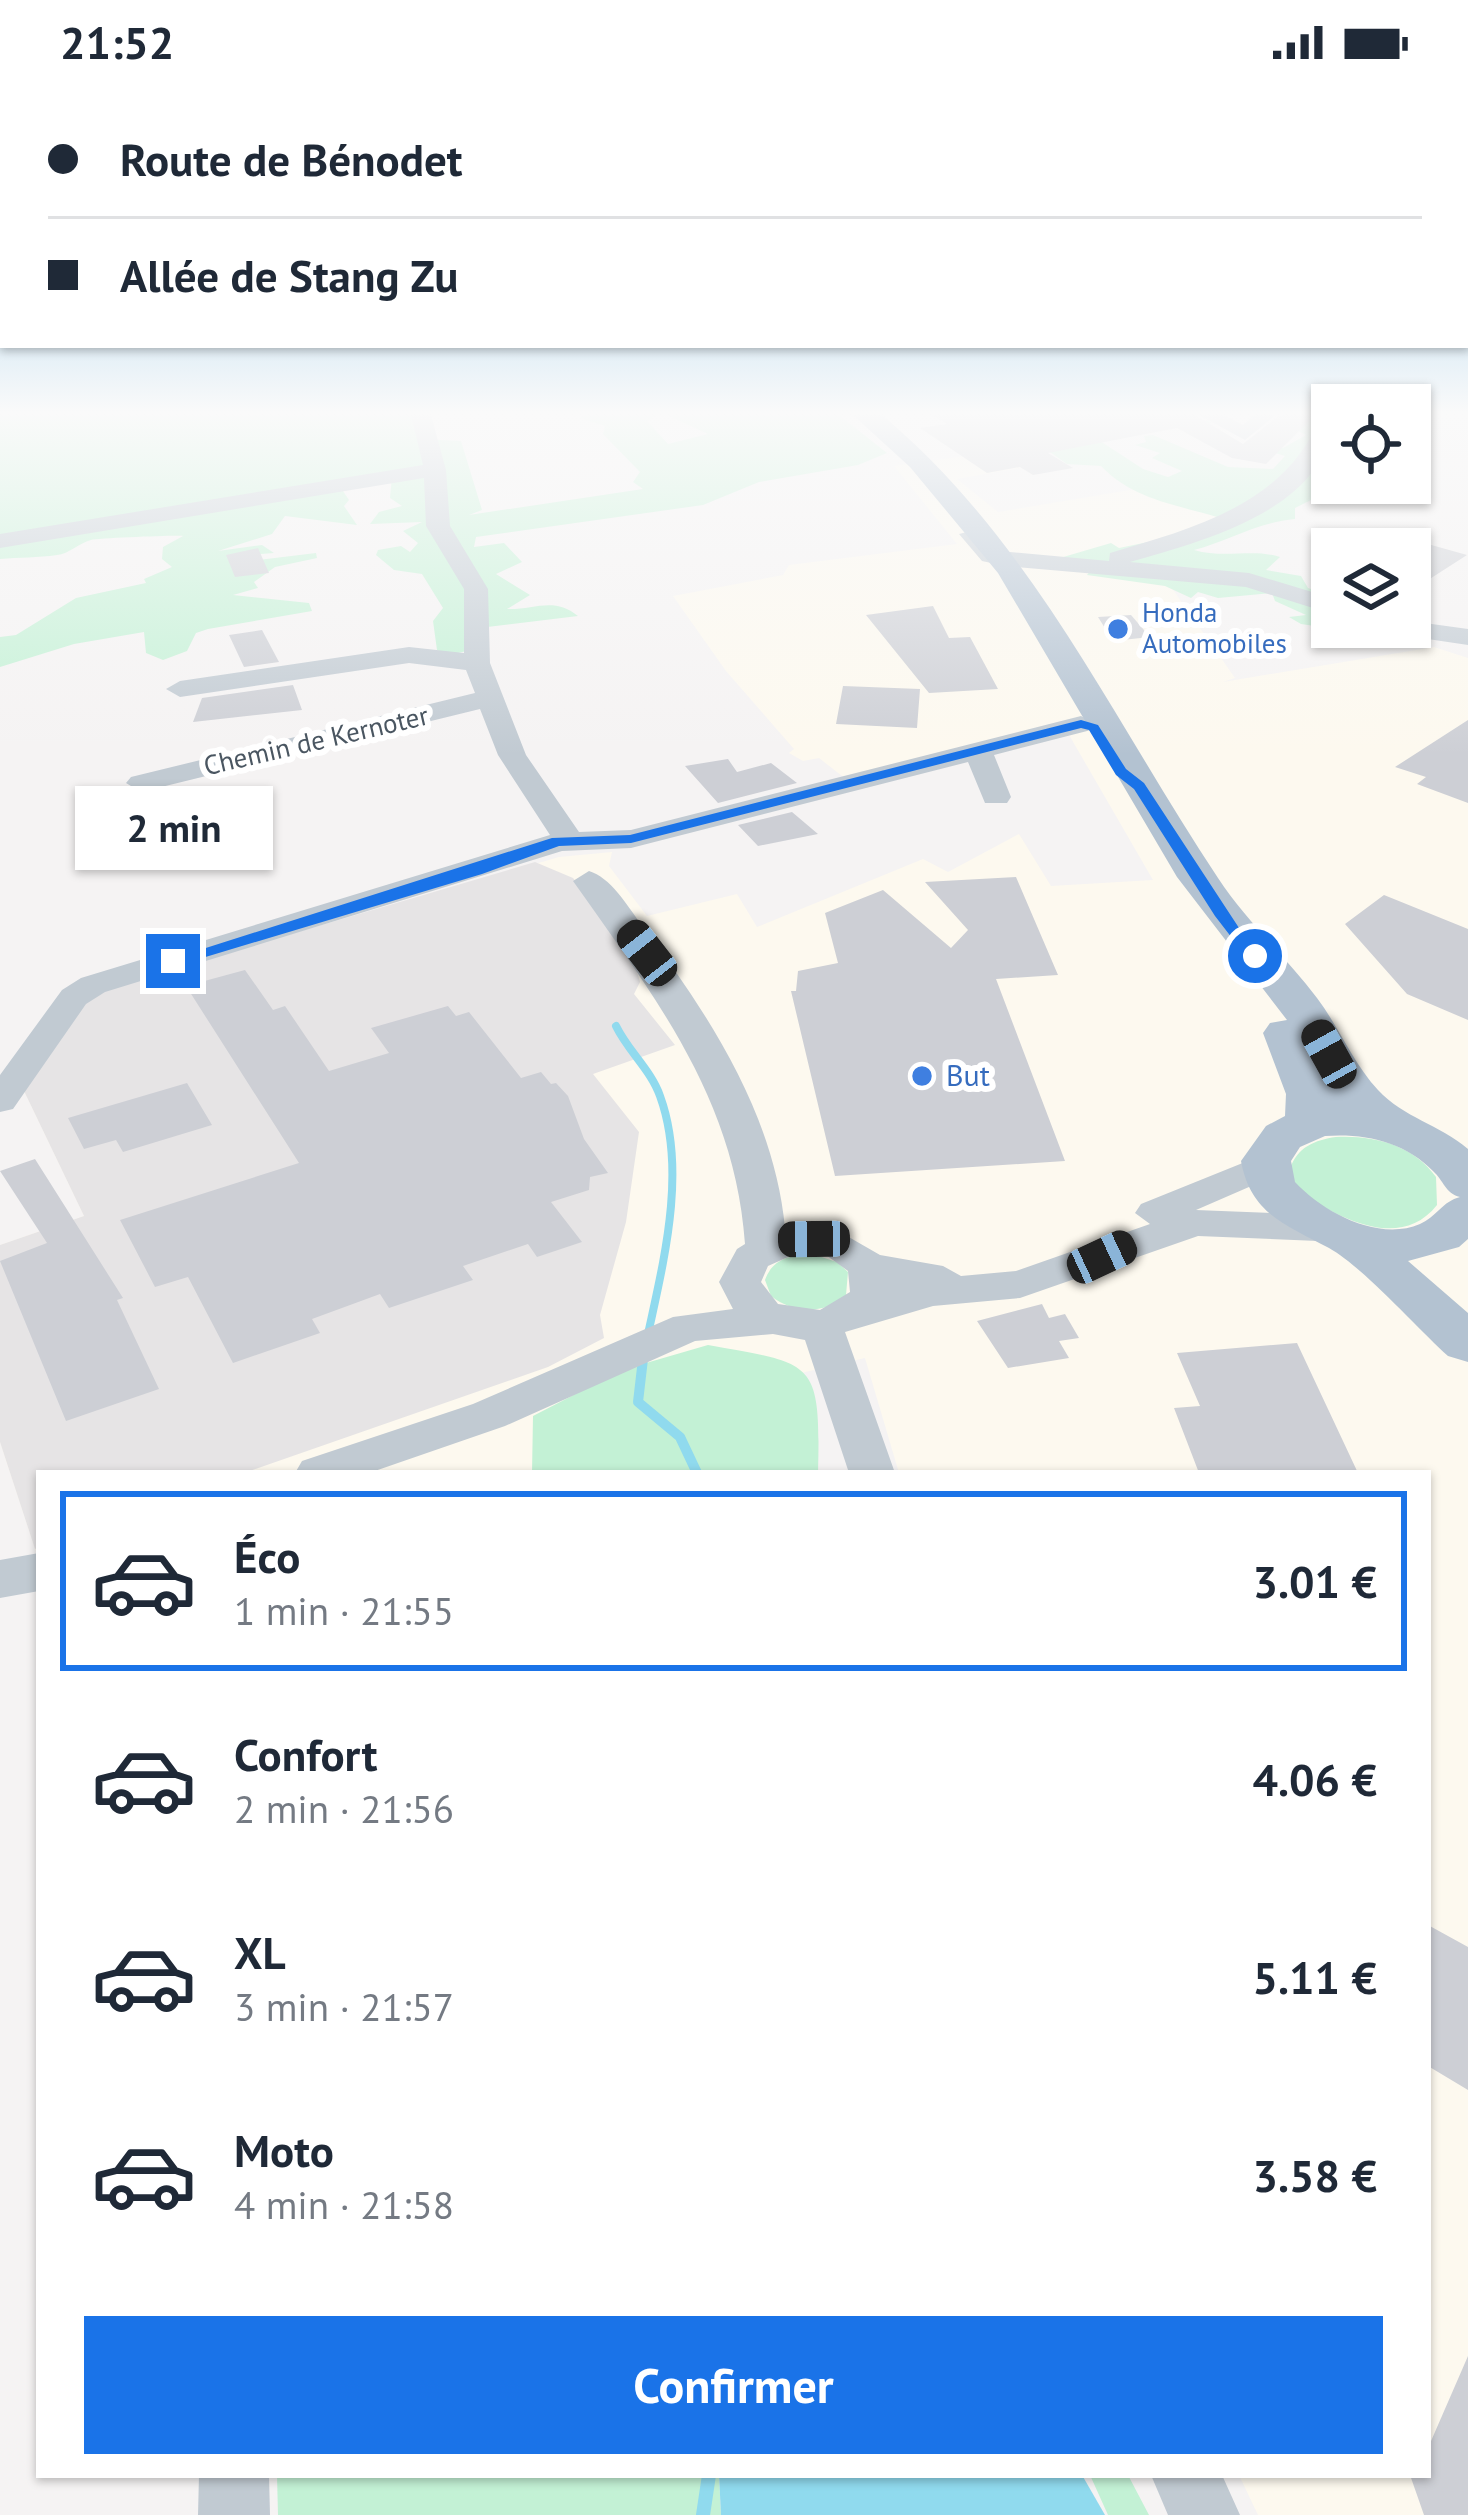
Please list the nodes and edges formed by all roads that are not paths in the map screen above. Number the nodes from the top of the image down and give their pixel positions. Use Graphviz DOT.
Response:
graph roads {
  1 [pos="77,528"];
  2 [pos="439,528"];
  3 [pos="969,528"];
  4 [pos="971,528"];
  5 [pos="1207,528"];
  6 [pos="0,541"];
  7 [pos="1005,560"];
  8 [pos="1095,566"];
  9 [pos="1311,599"];
  10 [pos="1431,631"];
  11 [pos="1468,637"];
  12 [pos="477,663"];
  13 [pos="180,689"];
  14 [pos="490,698"];
  15 [pos="1088,717"];
  16 [pos="977,747"];
  17 [pos="141,783"];
  18 [pos="996,797"];
  19 [pos="569,840"];
  20 [pos="589,880"];
  21 [pos="0,1101"];
  22 [pos="1309,1125"];
  23 [pos="1427,1138"];
  24 [pos="1265,1166"];
  25 [pos="765,1190"];
  26 [pos="1462,1208"];
  27 [pos="1335,1234"];
  28 [pos="814,1239"];
  29 [pos="766,1247"];
  30 [pos="868,1266"];
  31 [pos="740,1282"];
  32 [pos="841,1317"];
  33 [pos="774,1320"];
  34 [pos="1463,1335"];
  35 [pos="646,1344"];
  36 [pos="327,1470"];
  37 [pos="871,1470"];
  38 [pos="36,1573"];
  39 [pos="0,1579"];
  40 [pos="234,2478"];
  41 [pos="1187,2478"];
  42 [pos="234,2515"];
  43 [pos="1204,2515"];
  1 -- 6 [label="street"];
  2 -- 12 [label="street"];
  3 -- 15 [label="main road"];
  4 -- 7 [label="main road"];
  5 -- 8 [label="street"];
  7 -- 8 [label="street"];
  7 -- 15 [label="main road"];
  8 -- 9 [label="street"];
  10 -- 11 [label="street"];
  12 -- 13 [label="street"];
  12 -- 14 [label="street"];
  14 -- 17 [label="street, Chemin de Kernoter"];
  14 -- 19 [label="street"];
  15 -- 16 [label="street"];
  15 -- 22 [label="main road"];
  15 -- 23 [label="main road"];
  16 -- 18 [label="street"];
  16 -- 19 [label="street"];
  19 -- 21 [label="street"];
  20 -- 25 [label="street"];
  22 -- 23 [label="main road"];
  22 -- 24 [label="main road"];
  23 -- 26 [label="main road"];
  24 -- 27 [label="main road"];
  24 -- 30 [label="street"];
  25 -- 28 [label="street"];
  25 -- 29 [label="street"];
  26 -- 27 [label="main road"];
  26 -- 34 [label="main road"];
  27 -- 32 [label="street"];
  27 -- 34 [label="main road"];
  28 -- 29 [label="street"];
  28 -- 30 [label="street"];
  29 -- 31 [label="street"];
  30 -- 32 [label="street"];
  31 -- 33 [label="street"];
  31 -- 35 [label="street"];
  32 -- 33 [label="street"];
  32 -- 37 [label="street"];
  33 -- 35 [label="street"];
  35 -- 36 [label="street"];
  38 -- 39 [label="street"];
  40 -- 42 [label="street"];
  41 -- 43 [label="street"];
}
